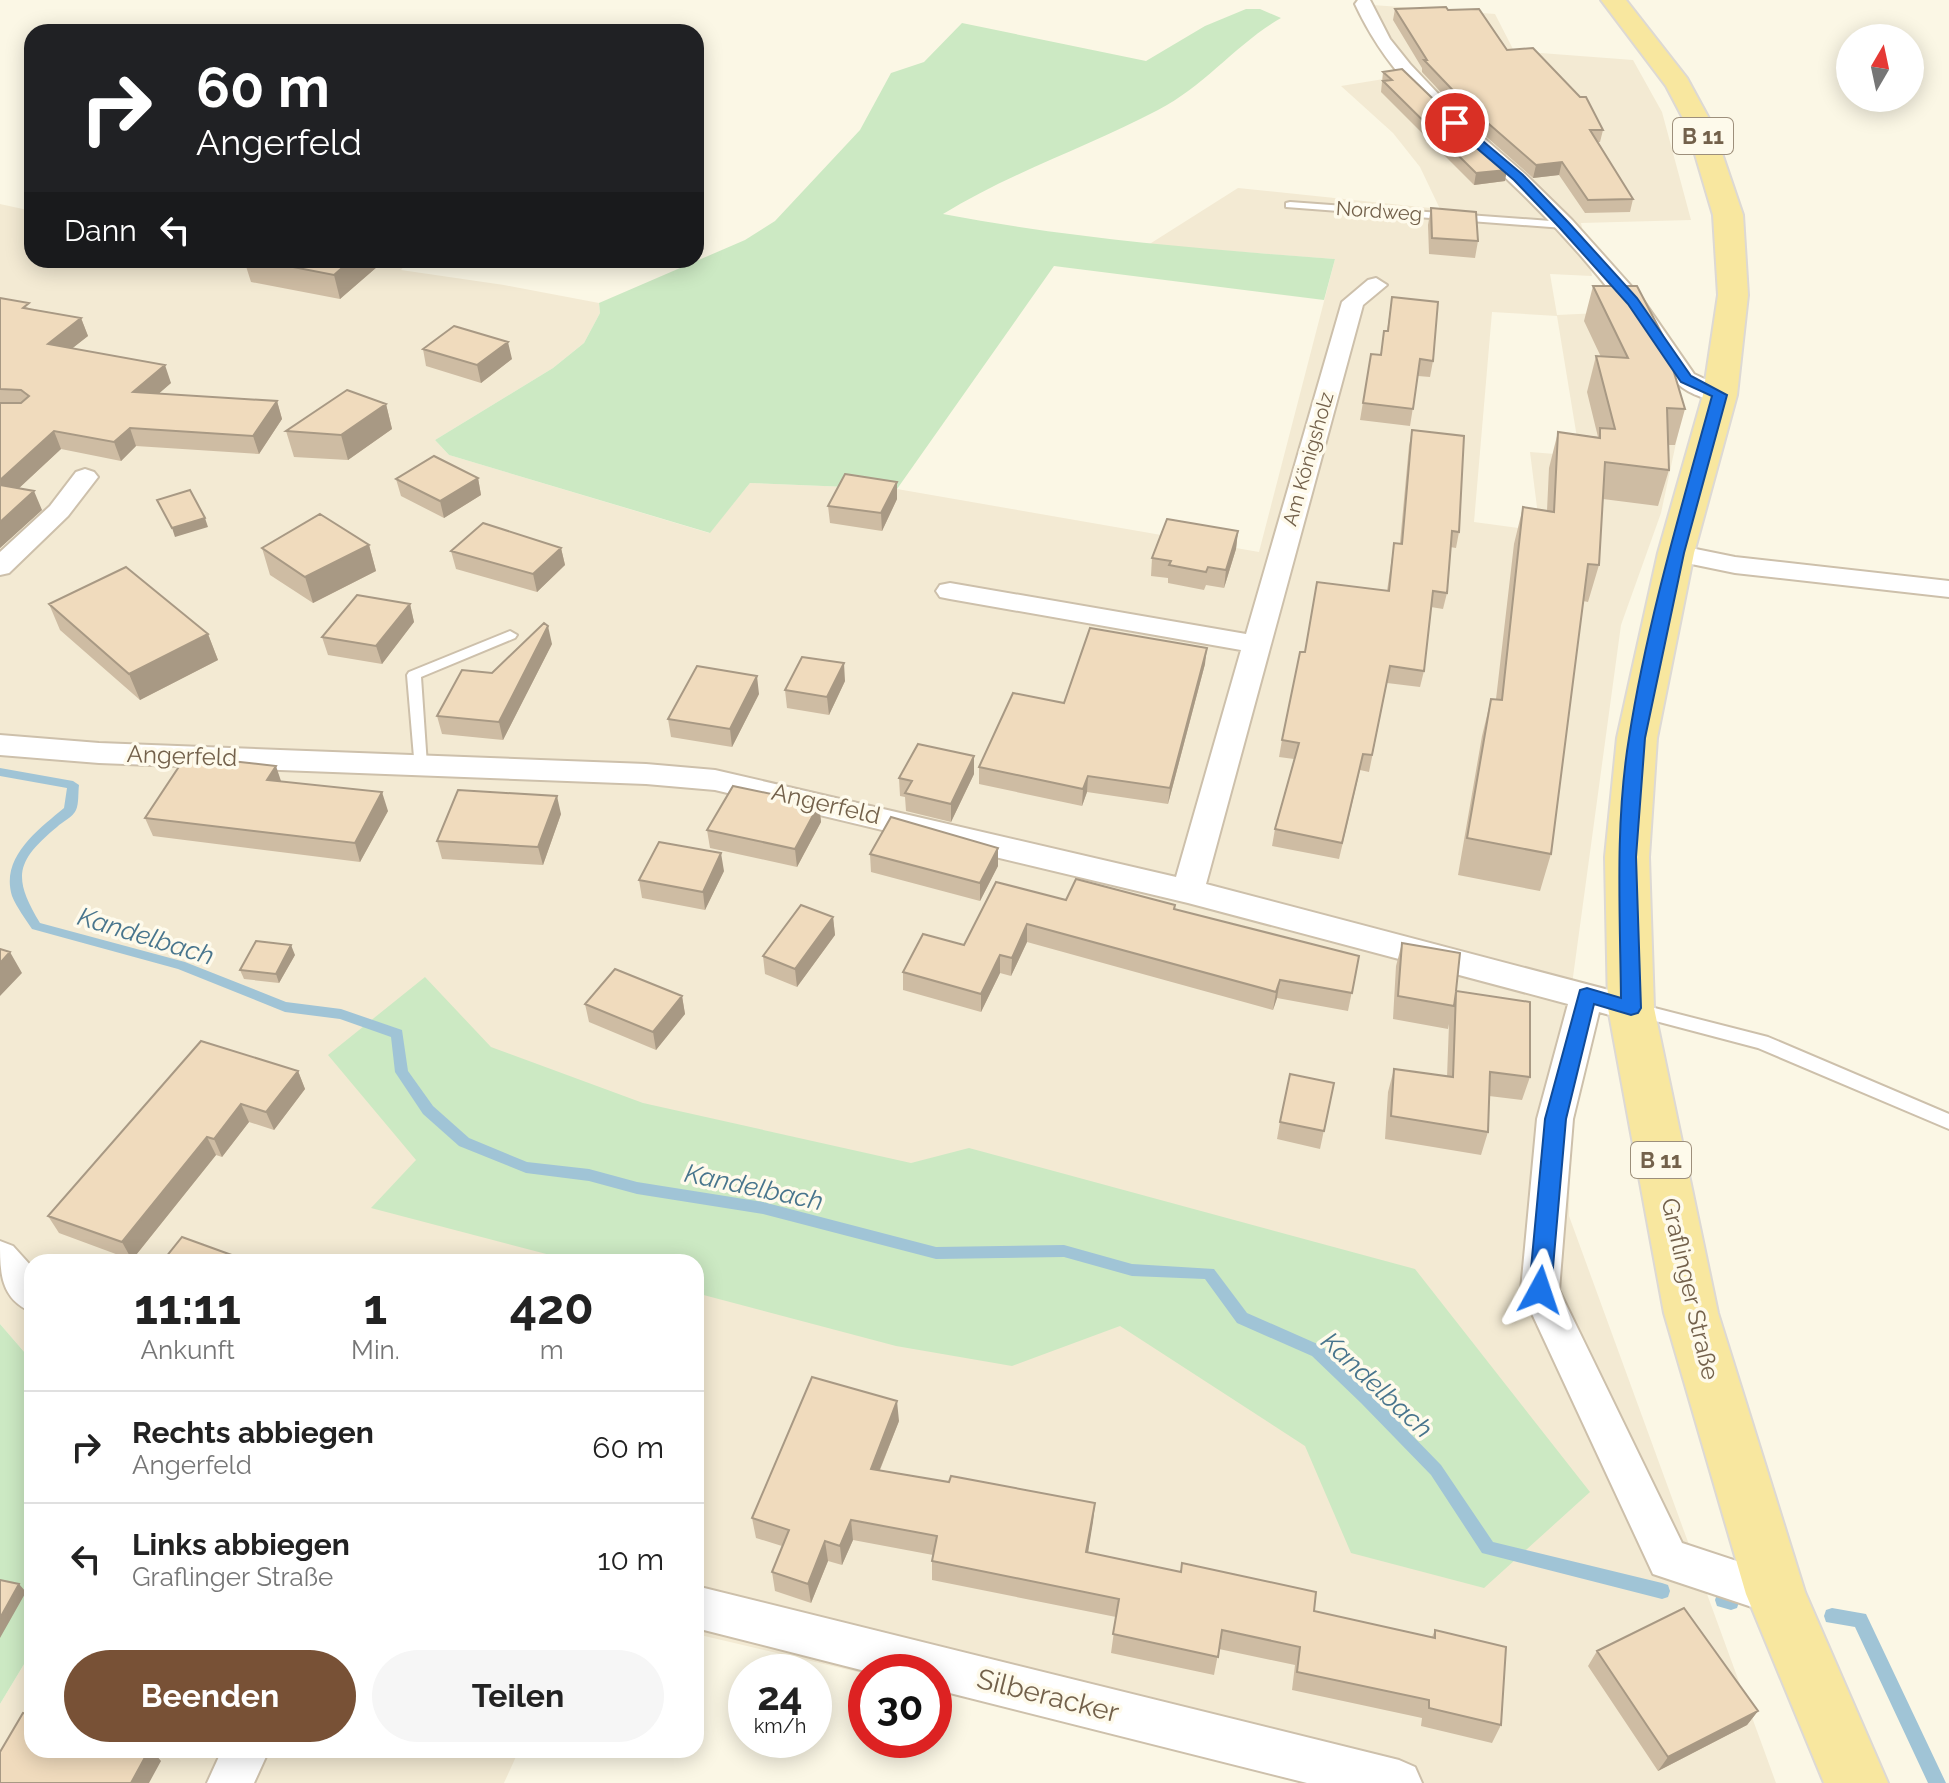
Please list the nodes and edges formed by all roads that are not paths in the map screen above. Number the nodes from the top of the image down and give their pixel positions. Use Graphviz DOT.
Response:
graph roads {
  1 [pos="1613,0"];
  2 [pos="1364,4"];
  3 [pos="1290,205"];
  4 [pos="1564,225"];
  5 [pos="1376,285"];
  6 [pos="1720,395"];
  7 [pos="85,477"];
  8 [pos="1676,553"];
  9 [pos="0,567"];
  10 [pos="1949,589"];
  11 [pos="950,591"];
  12 [pos="510,635"];
  13 [pos="1255,644"];
  14 [pos="0,745"];
  15 [pos="420,765"];
  16 [pos="1188,891"];
  17 [pos="1609,1001"];
  18 [pos="1949,1122"];
  19 [pos="0,1257"];
  20 [pos="24,1286"];
  21 [pos="1776,1594"];
  22 [pos="704,1609"];
  23 [pos="242,1758"];
  24 [pos="230,1783"];
  25 [pos="1399,1783"];
  26 [pos="1856,1783"];
  1 -- 6 [label="main road, Graflinger Straße / B 11"];
  2 -- 4 [label="street"];
  3 -- 4 [label="lane, Nordweg"];
  4 -- 6 [label="street"];
  5 -- 13 [label="street, Am Königsholz"];
  6 -- 8 [label="main road, Graflinger Straße / B 11"];
  7 -- 9 [label="street"];
  8 -- 10 [label="street"];
  8 -- 17 [label="main road, Graflinger Straße / B 11"];
  11 -- 13 [label="street"];
  12 -- 15 [label="lane"];
  13 -- 16 [label="street, Am Königsholz"];
  14 -- 15 [label="street, Angerfeld"];
  15 -- 16 [label="street, Angerfeld"];
  16 -- 17 [label="street, Angerfeld"];
  17 -- 18 [label="lane"];
  17 -- 21 [label="main road, Graflinger Straße / B 11"];
  17 -- 21 [label="street"];
  19 -- 20 [label="street"];
  21 -- 26 [label="main road, Graflinger Straße / B 11"];
  22 -- 25 [label="street, Silberacker"];
  23 -- 24 [label="street"];
}
